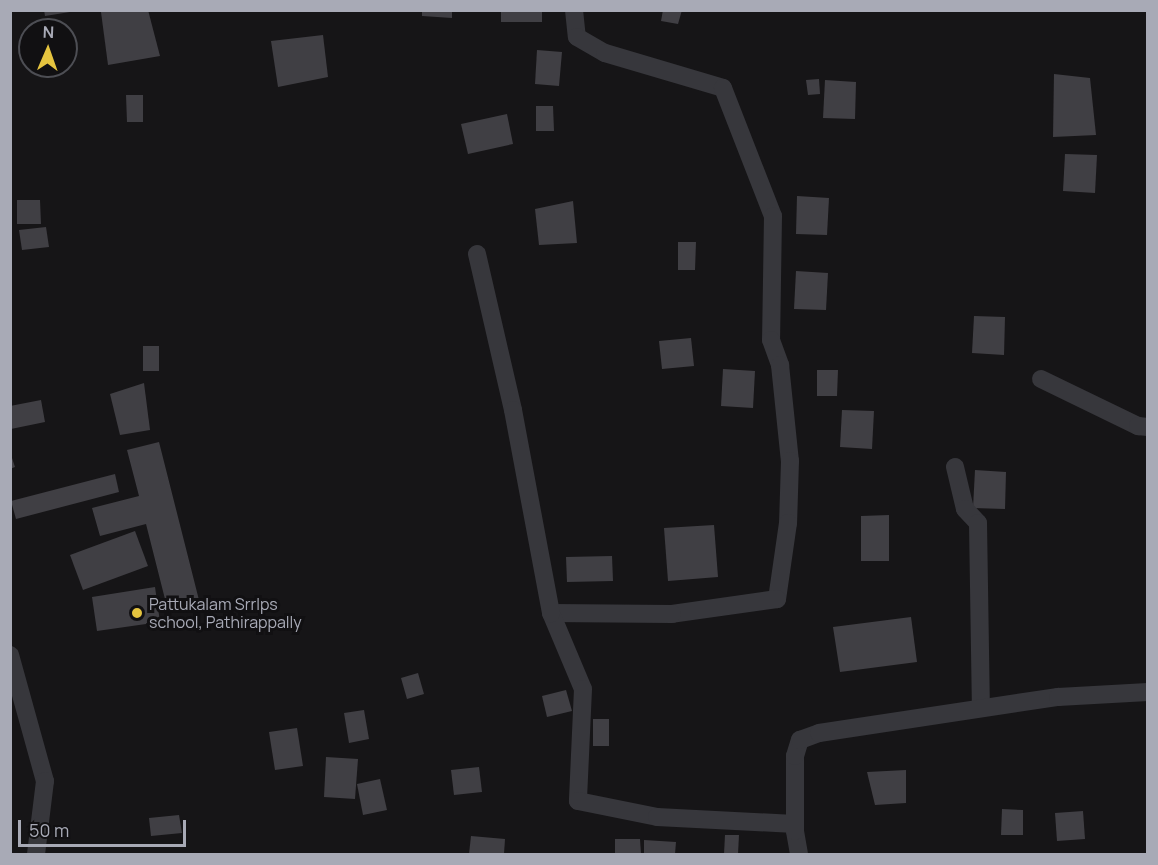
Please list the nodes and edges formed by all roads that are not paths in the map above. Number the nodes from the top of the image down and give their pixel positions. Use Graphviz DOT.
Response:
graph roads {
  1 [pos="574,10"];
  2 [pos="477,254"];
  3 [pos="1041,379"];
  4 [pos="1148,427"];
  5 [pos="955,467"];
  6 [pos="551,613"];
  7 [pos="10,655"];
  8 [pos="1148,692"];
  9 [pos="981,708"];
  10 [pos="795,824"];
  11 [pos="36,855"];
  12 [pos="799,855"];
  1 -- 6 [label="street"];
  2 -- 6 [label="street"];
  3 -- 4 [label="street"];
  5 -- 9 [label="street"];
  6 -- 10 [label="street"];
  7 -- 11 [label="street"];
  8 -- 9 [label="street"];
  9 -- 10 [label="street"];
  10 -- 12 [label="street"];
}
